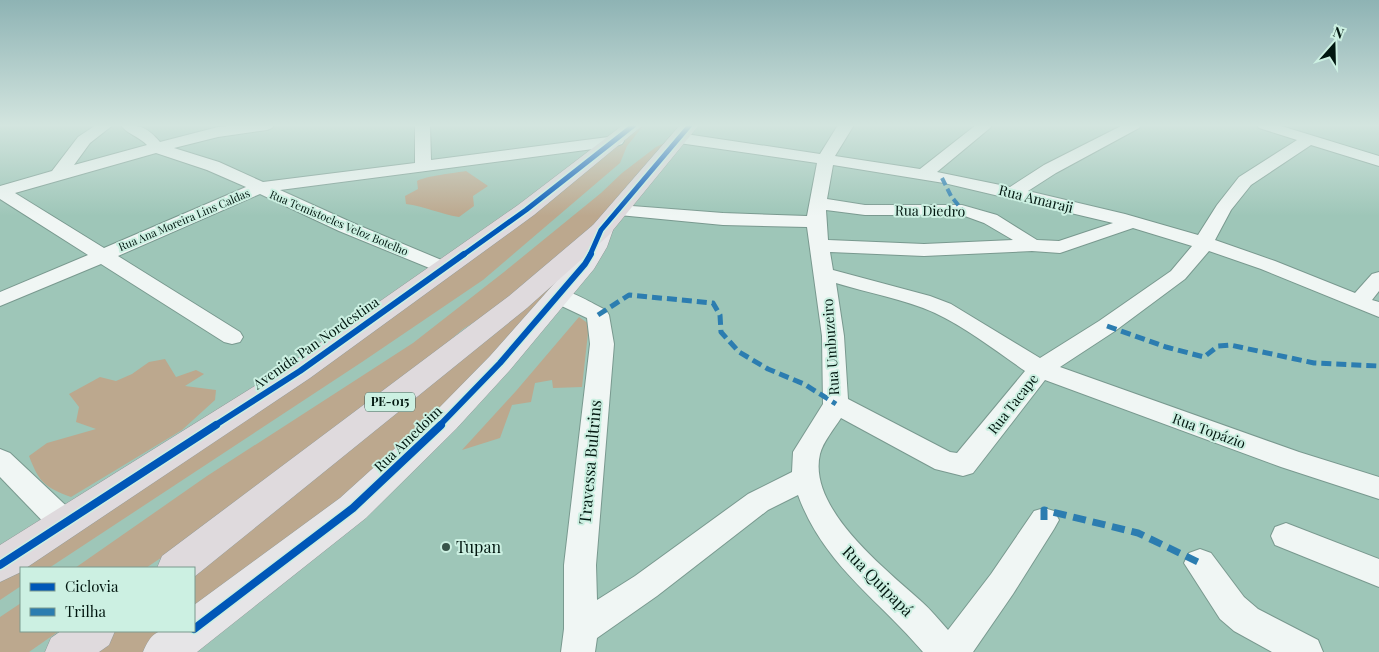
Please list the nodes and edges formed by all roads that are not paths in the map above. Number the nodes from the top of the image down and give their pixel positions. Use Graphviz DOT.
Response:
graph roads {
  1 [pos="72,155"];
  2 [pos="128,155"];
  3 [pos="180,155"];
  4 [pos="422,155"];
  5 [pos="487,155"];
  6 [pos="596,155"];
  7 [pos="664,155"];
  8 [pos="803,155"];
  9 [pos="947,155"];
  10 [pos="1075,155"];
  11 [pos="1282,155"];
  12 [pos="1362,155"];
  13 [pos="826,158"];
  14 [pos="1379,161"];
  15 [pos="422,166"];
  16 [pos="59,173"];
  17 [pos="923,175"];
  18 [pos="259,188"];
  19 [pos="0,192"];
  20 [pos="1012,193"];
  21 [pos="817,213"];
  22 [pos="610,220"];
  23 [pos="1131,223"];
  24 [pos="1202,243"];
  25 [pos="1032,245"];
  26 [pos="820,246"];
  27 [pos="103,255"];
  28 [pos="444,268"];
  29 [pos="825,274"];
  30 [pos="1379,278"];
  31 [pos="559,296"];
  32 [pos="0,300"];
  33 [pos="1359,302"];
  34 [pos="1379,310"];
  35 [pos="232,336"];
  36 [pos="1040,369"];
  37 [pos="836,404"];
  38 [pos="0,460"];
  39 [pos="806,478"];
  40 [pos="1379,488"];
  41 [pos="1044,520"];
  42 [pos="64,524"];
  43 [pos="1286,536"];
  44 [pos="1200,563"];
  45 [pos="0,565"];
  46 [pos="177,567"];
  47 [pos="1379,573"];
  48 [pos="195,628"];
  49 [pos="93,632"];
  50 [pos="190,632"];
  51 [pos="580,640"];
  52 [pos="66,652"];
  53 [pos="164,652"];
  54 [pos="945,652"];
  55 [pos="952,652"];
  56 [pos="1306,652"];
  1 -- 16 [label="street"];
  2 -- 16 [label="street"];
  3 -- 18 [label="street, Rua Temistocles Veloz Botelho"];
  4 -- 15 [label="street"];
  5 -- 15 [label="street, Rua Ana Moreira Lins Caldas"];
  6 -- 28 [label="highway, Avenida Pan Nordestina"];
  7 -- 22 [label="highway, PE-015"];
  8 -- 13 [label="street, Rua Amaraji"];
  9 -- 17 [label="street"];
  10 -- 20 [label="street"];
  11 -- 24 [label="street, Rua Tacape"];
  12 -- 14 [label="street"];
  13 -- 17 [label="street, Rua Amaraji"];
  13 -- 21 [label="street, Rua Umbuzeiro"];
  15 -- 18 [label="street, Rua Ana Moreira Lins Caldas"];
  16 -- 19 [label="street"];
  17 -- 20 [label="street, Rua Amaraji"];
  18 -- 27 [label="street, Rua Ana Moreira Lins Caldas"];
  18 -- 28 [label="street, Rua Temistocles Veloz Botelho"];
  19 -- 27 [label="street"];
  20 -- 23 [label="street, Rua Amaraji"];
  21 -- 22 [label="street, Rua Diedro"];
  21 -- 25 [label="street, Rua Diedro"];
  21 -- 26 [label="street, Rua Umbuzeiro"];
  22 -- 31 [label="main road, Rua Amedoim"];
  22 -- 46 [label="highway, PE-015"];
  23 -- 24 [label="street, Rua Amaraji"];
  23 -- 25 [label="street"];
  24 -- 33 [label="street, Rua Amaraji"];
  24 -- 36 [label="street, Rua Tacape"];
  25 -- 26 [label="street"];
  26 -- 29 [label="street, Rua Umbuzeiro"];
  27 -- 32 [label="street, Rua Ana Moreira Lins Caldas"];
  27 -- 35 [label="street"];
  28 -- 42 [label="highway, Avenida Pan Nordestina"];
  29 -- 36 [label="street, Rua Topázio"];
  29 -- 37 [label="street, Rua Umbuzeiro"];
  30 -- 33 [label="street"];
  31 -- 48 [label="main road, Rua Amedoim"];
  31 -- 51 [label="street, Travessa Bultrins"];
  33 -- 34 [label="street, Rua Amaraji"];
  36 -- 37 [label="street, Rua Tacape"];
  36 -- 40 [label="street, Rua Topázio"];
  37 -- 39 [label="street, Rua Umbuzeiro"];
  38 -- 42 [label="street"];
  39 -- 51 [label="street"];
  39 -- 54 [label="street, Rua Quipapá"];
  41 -- 55 [label="street"];
  42 -- 45 [label="highway, Avenida Pan Nordestina"];
  43 -- 47 [label="street"];
  44 -- 56 [label="street"];
  49 -- 52 [label="highway"];
  50 -- 53 [label="main road, Rua Amedoim"];
}
